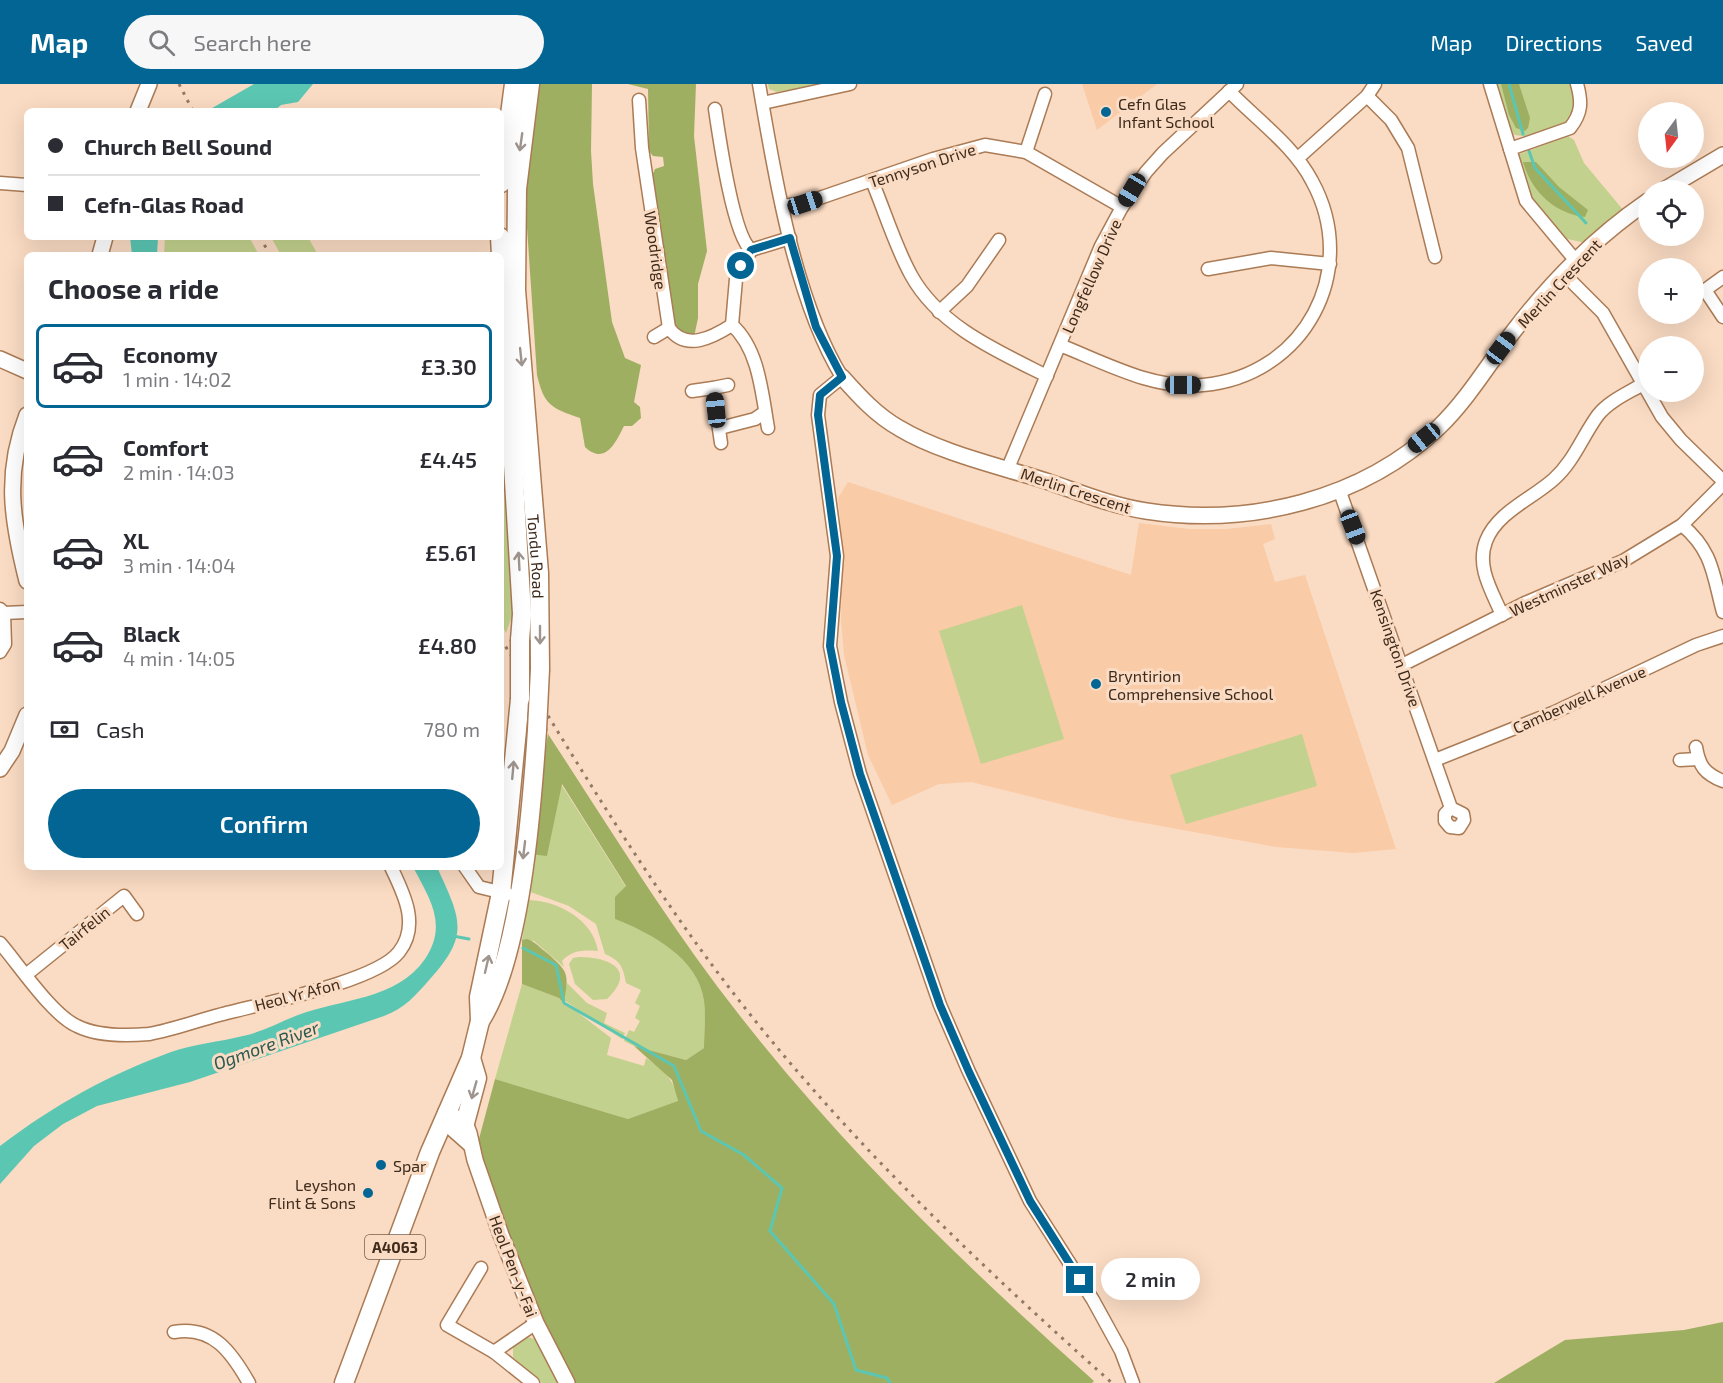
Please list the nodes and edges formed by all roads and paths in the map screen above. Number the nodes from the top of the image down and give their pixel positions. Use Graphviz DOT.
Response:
graph roads {
  1 [pos="149,84"];
  2 [pos="514,84"];
  3 [pos="530,84"];
  4 [pos="759,84"];
  5 [pos="850,84"];
  6 [pos="1375,84"];
  7 [pos="1490,84"];
  8 [pos="1576,84"];
  9 [pos="1233,88"];
  10 [pos="1045,94"];
  11 [pos="1367,96"];
  12 [pos="639,100"];
  13 [pos="763,103"];
  14 [pos="139,108"];
  15 [pos="715,109"];
  16 [pos="1510,149"];
  17 [pos="1026,152"];
  18 [pos="1723,155"];
  19 [pos="1298,158"];
  20 [pos="504,160"];
  21 [pos="1681,180"];
  22 [pos="872,181"];
  23 [pos="0,183"];
  24 [pos="24,185"];
  25 [pos="782,206"];
  26 [pos="1122,207"];
  27 [pos="1638,208"];
  28 [pos="790,238"];
  29 [pos="999,240"];
  30 [pos="751,250"];
  31 [pos="1435,257"];
  32 [pos="1576,261"];
  33 [pos="1330,264"];
  34 [pos="1208,269"];
  35 [pos="1563,273"];
  36 [pos="1723,277"];
  37 [pos="504,293"];
  38 [pos="939,312"];
  39 [pos="1723,317"];
  40 [pos="507,320"];
  41 [pos="732,325"];
  42 [pos="669,328"];
  43 [pos="654,337"];
  44 [pos="1060,345"];
  45 [pos="0,359"];
  46 [pos="24,369"];
  47 [pos="1638,375"];
  48 [pos="1047,376"];
  49 [pos="842,377"];
  50 [pos="728,385"];
  51 [pos="1638,387"];
  52 [pos="713,388"];
  53 [pos="692,391"];
  54 [pos="1653,402"];
  55 [pos="765,412"];
  56 [pos="24,426"];
  57 [pos="720,428"];
  58 [pos="768,428"];
  59 [pos="721,443"];
  60 [pos="1008,468"];
  61 [pos="1723,483"];
  62 [pos="1340,489"];
  63 [pos="1682,525"];
  64 [pos="24,568"];
  65 [pos="2,611"];
  66 [pos="24,612"];
  67 [pos="1723,612"];
  68 [pos="1502,615"];
  69 [pos="1723,636"];
  70 [pos="0,652"];
  71 [pos="1402,665"];
  72 [pos="24,722"];
  73 [pos="1435,760"];
  74 [pos="1680,760"];
  75 [pos="0,769"];
  76 [pos="1723,781"];
  77 [pos="1451,808"];
  78 [pos="392,870"];
  79 [pos="467,870"];
  80 [pos="509,895"];
  81 [pos="137,914"];
  82 [pos="0,943"];
  83 [pos="27,974"];
  84 [pos="471,1058"];
  85 [pos="446,1112"];
  86 [pos="466,1136"];
  87 [pos="435,1142"];
  88 [pos="481,1268"];
  89 [pos="536,1323"];
  90 [pos="174,1332"];
  91 [pos="494,1352"];
  92 [pos="249,1383"];
  93 [pos="344,1383"];
  94 [pos="533,1383"];
  95 [pos="567,1383"];
  96 [pos="1133,1383"];
  1 -- 14 [label="street"];
  2 -- 20 [label="main road"];
  3 -- 40 [label="main road, Tondu Road / A4063, one-way"];
  4 -- 13 [label="street"];
  5 -- 13 [label="street"];
  6 -- 11 [label="street"];
  7 -- 16 [label="street"];
  8 -- 16 [label="street"];
  9 -- 19 [label="street"];
  9 -- 26 [label="street, Longfellow Drive"];
  10 -- 17 [label="street"];
  11 -- 19 [label="street"];
  11 -- 31 [label="street"];
  12 -- 42 [label="street, Woodridge"];
  13 -- 25 [label="street"];
  15 -- 30 [label="street"];
  16 -- 32 [label="street"];
  17 -- 22 [label="street, Tennyson Drive"];
  17 -- 26 [label="street, Tennyson Drive"];
  18 -- 21 [label="street"];
  19 -- 33 [label="street"];
  22 -- 25 [label="street, Tennyson Drive"];
  22 -- 38 [label="street"];
  23 -- 24 [label="street"];
  25 -- 28 [label="street"];
  26 -- 44 [label="street, Longfellow Drive"];
  27 -- 32 [label="street, Merlin Crescent"];
  28 -- 30 [label="street"];
  28 -- 49 [label="street"];
  29 -- 38 [label="street"];
  30 -- 41 [label="street"];
  32 -- 35 [label="street, Merlin Crescent"];
  33 -- 34 [label="street"];
  33 -- 44 [label="street"];
  35 -- 47 [label="street"];
  35 -- 62 [label="street, Merlin Crescent"];
  36 -- 39 [label="street"];
  37 -- 40 [label="main road, Tondu Road / A4063"];
  38 -- 48 [label="street"];
  80 -- 40 [label="main road, Tondu Road / A4063, one-way, bridge"];
  40 -- 80 [label="main road, Tondu Road / A4063, one-way, bridge"];
  41 -- 42 [label="street"];
  41 -- 55 [label="street"];
  42 -- 43 [label="street"];
  44 -- 48 [label="street, Longfellow Drive"];
  45 -- 46 [label="street"];
  48 -- 60 [label="street, Longfellow Drive"];
  49 -- 60 [label="street, Merlin Crescent"];
  49 -- 96 [label="street"];
  50 -- 52 [label="street"];
  51 -- 68 [label="street"];
  52 -- 53 [label="street"];
  52 -- 57 [label="street"];
  54 -- 61 [label="street"];
  55 -- 57 [label="street"];
  55 -- 58 [label="street"];
  56 -- 64 [label="street"];
  57 -- 59 [label="street"];
  60 -- 62 [label="street, Merlin Crescent"];
  61 -- 63 [label="street, Westminster Way"];
  62 -- 71 [label="street, Kensington Drive"];
  63 -- 67 [label="street"];
  63 -- 68 [label="street, Westminster Way"];
  65 -- 66 [label="street"];
  65 -- 70 [label="street"];
  68 -- 71 [label="street, Westminster Way"];
  69 -- 73 [label="street, Camberwell Avenue"];
  71 -- 73 [label="street, Kensington Drive"];
  72 -- 75 [label="street"];
  73 -- 77 [label="street, Kensington Drive"];
  74 -- 76 [label="street"];
  78 -- 83 [label="street, Heol Yr Afon"];
  79 -- 80 [label="street"];
  80 -- 84 [label="main road, Tondu Road / A4063"];
  81 -- 83 [label="street, Tairfelin"];
  82 -- 83 [label="street"];
  84 -- 85 [label="main road, Tondu Road / A4063"];
  84 -- 86 [label="main road, one-way"];
  85 -- 86 [label="street, Heol Pen-y-Fai"];
  85 -- 87 [label="main road, A4063"];
  86 -- 87 [label="street"];
  86 -- 89 [label="street, Heol Pen-y-Fai"];
  87 -- 93 [label="main road, A4063"];
  88 -- 91 [label="street"];
  89 -- 91 [label="street"];
  89 -- 95 [label="street, Heol Pen-y-Fai"];
  90 -- 92 [label="street"];
  91 -- 94 [label="street"];
}
